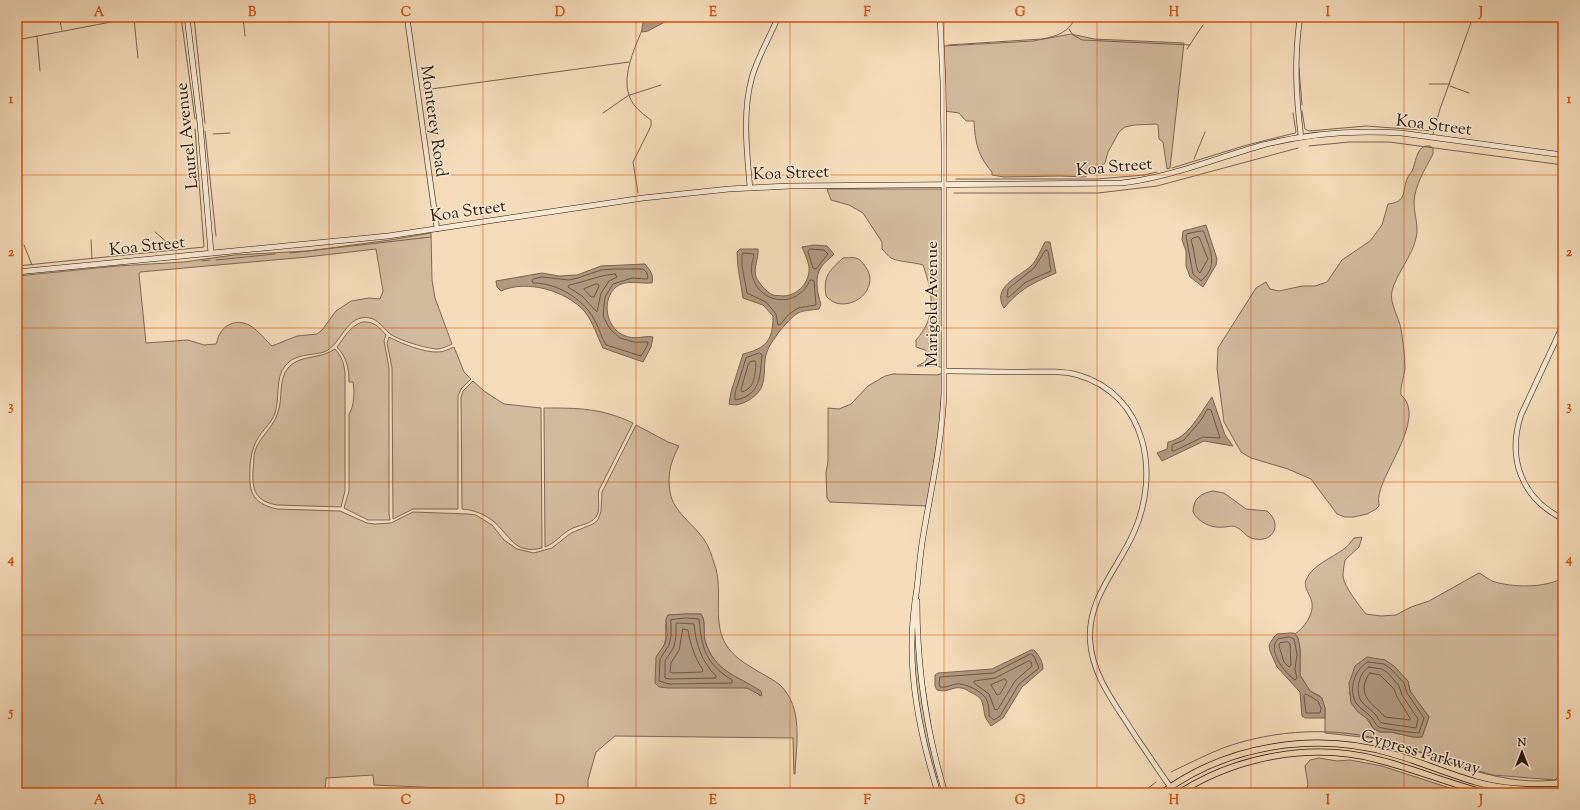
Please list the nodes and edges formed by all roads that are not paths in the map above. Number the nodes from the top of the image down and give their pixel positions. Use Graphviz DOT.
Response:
graph roads {
  1 [pos="187,17"];
  2 [pos="407,17"];
  3 [pos="778,17"];
  4 [pos="940,17"];
  5 [pos="1300,17"];
  6 [pos="1301,137"];
  7 [pos="1563,155"];
  8 [pos="944,184"];
  9 [pos="750,188"];
  10 [pos="438,229"];
  11 [pos="211,253"];
  12 [pos="17,272"];
  13 [pos="1563,325"];
  14 [pos="945,371"];
  15 [pos="1563,519"];
  16 [pos="917,588"];
  17 [pos="1170,787"];
  18 [pos="1563,789"];
  19 [pos="938,793"];
  20 [pos="945,793"];
  21 [pos="1162,793"];
  22 [pos="1175,793"];
  23 [pos="1179,793"];
  24 [pos="1486,793"];
  1 -- 11 [label="main road, Laurel Avenue"];
  2 -- 10 [label="street, Monterey Road"];
  3 -- 9 [label="street"];
  4 -- 8 [label="main road, Marigold Avenue"];
  5 -- 6 [label="street"];
  6 -- 7 [label="main road, Koa Street"];
  6 -- 8 [label="main road, Koa Street"];
  8 -- 9 [label="main road, Koa Street"];
  8 -- 14 [label="main road, Marigold Avenue"];
  9 -- 10 [label="main road, Koa Street"];
  10 -- 11 [label="main road, Koa Street"];
  11 -- 12 [label="main road, Koa Street"];
  13 -- 15 [label="street"];
  14 -- 16 [label="main road, Marigold Avenue"];
  14 -- 17 [label="street"];
  16 -- 19 [label="main road, Marigold Avenue"];
  16 -- 20 [label="main road, Marigold Avenue"];
  17 -- 18 [label="main road, Cypress Parkway"];
  17 -- 21 [label="main road, Cypress Parkway"];
  17 -- 22 [label="street"];
  23 -- 24 [label="main road, Cypress Parkway"];
}
